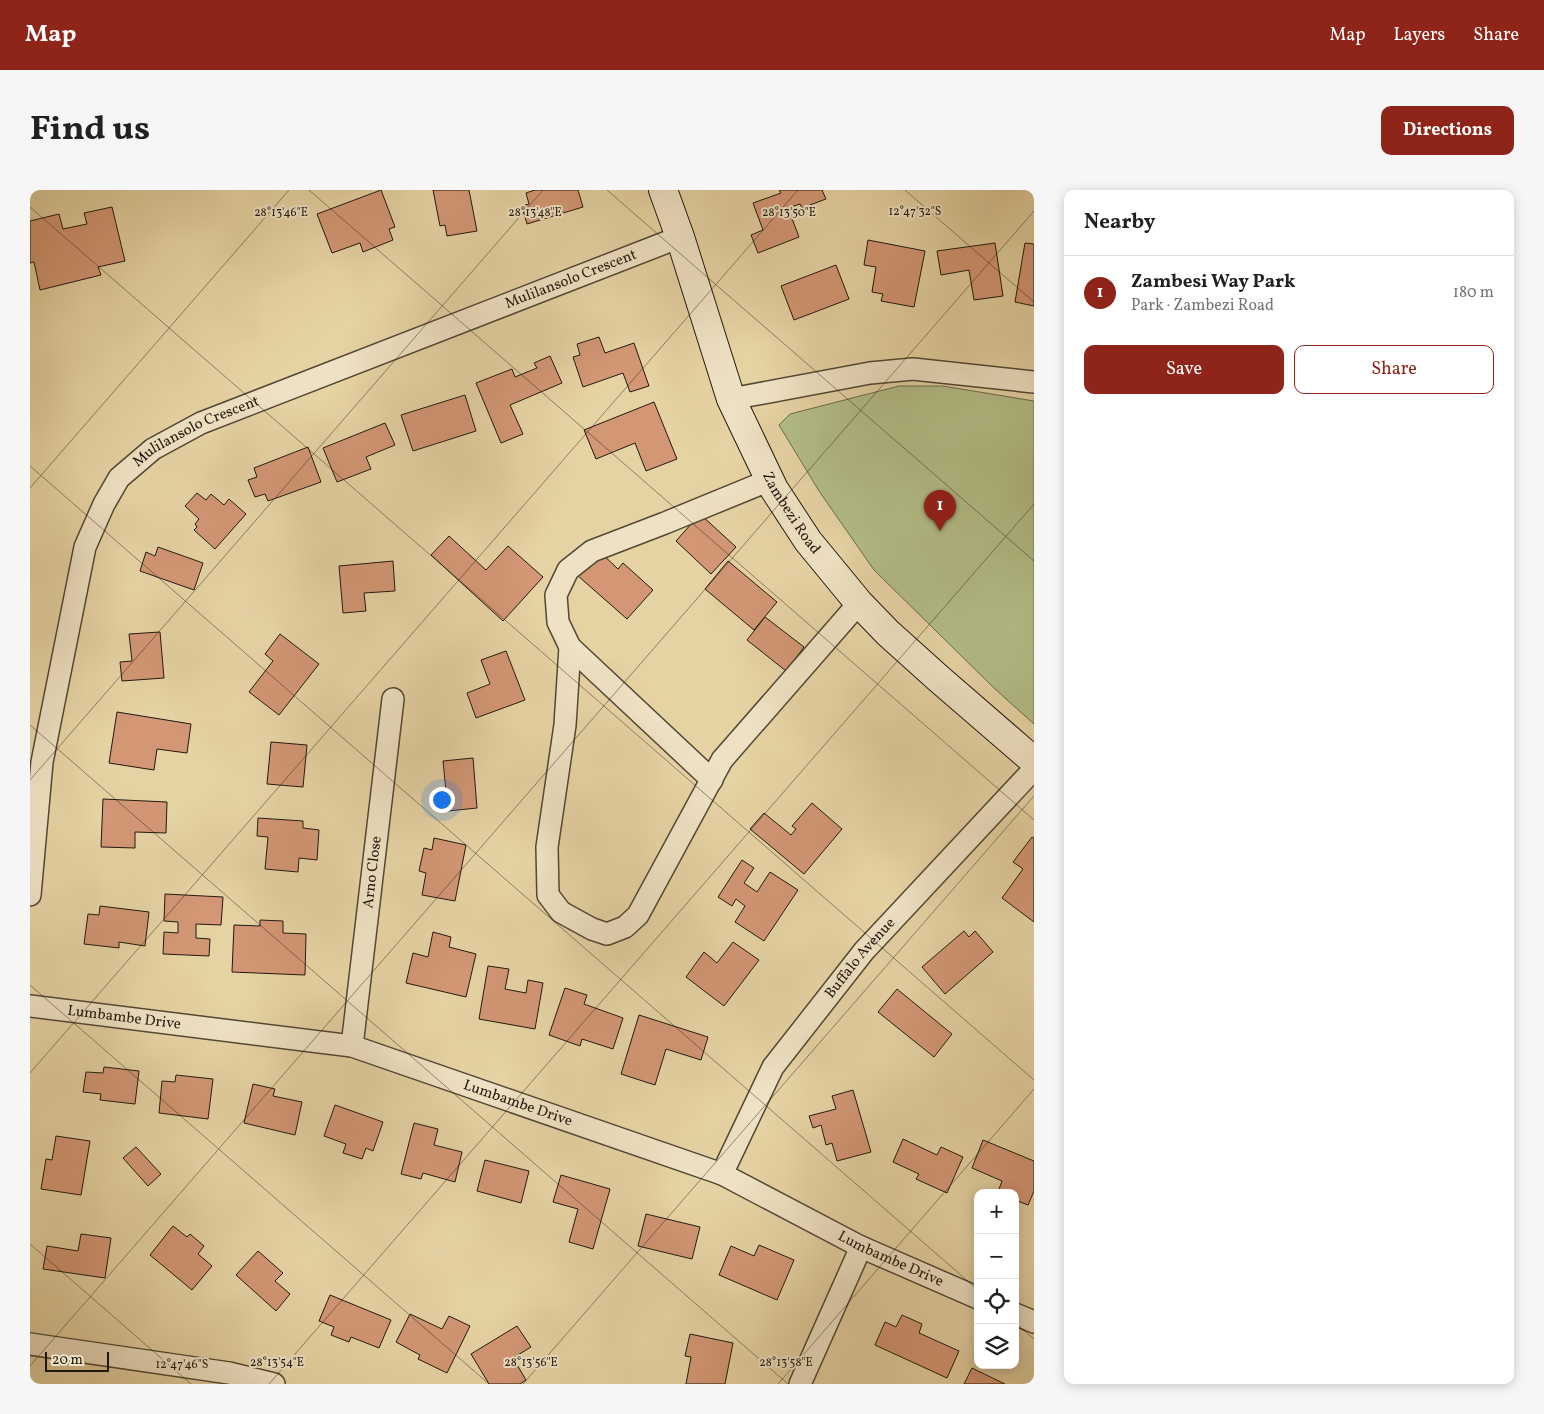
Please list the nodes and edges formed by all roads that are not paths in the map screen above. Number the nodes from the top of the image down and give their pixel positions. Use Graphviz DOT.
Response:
graph roads {
  1 [pos="663,190"];
  2 [pos="680,237"];
  3 [pos="1034,382"];
  4 [pos="731,399"];
  5 [pos="770,480"];
  6 [pos="859,603"];
  7 [pos="570,648"];
  8 [pos="393,699"];
  9 [pos="1034,761"];
  10 [pos="1034,769"];
  11 [pos="712,780"];
  12 [pos="30,895"];
  13 [pos="30,1006"];
  14 [pos="352,1046"];
  15 [pos="722,1174"];
  16 [pos="861,1247"];
  17 [pos="974,1296"];
  18 [pos="1019,1316"];
  19 [pos="1034,1322"];
  20 [pos="30,1344"];
  21 [pos="274,1384"];
  22 [pos="800,1384"];
  1 -- 2 [label="main road, Zambezi Road"];
  2 -- 4 [label="main road, Zambezi Road"];
  2 -- 12 [label="street, Mulilansolo Crescent"];
  3 -- 4 [label="street"];
  4 -- 5 [label="main road, Zambezi Road"];
  5 -- 6 [label="main road, Zambezi Road"];
  5 -- 7 [label="street"];
  6 -- 9 [label="main road, Zambezi Road"];
  6 -- 11 [label="street"];
  7 -- 11 [label="street"];
  7 -- 11 [label="street"];
  8 -- 14 [label="street, Arno Close"];
  10 -- 15 [label="street, Buffalo Avenue"];
  13 -- 14 [label="street, Lumbambe Drive"];
  14 -- 15 [label="street, Lumbambe Drive"];
  15 -- 16 [label="street, Lumbambe Drive"];
  16 -- 17 [label="street, Lumbambe Drive"];
  16 -- 22 [label="street"];
  18 -- 19 [label="street"];
  20 -- 21 [label="street"];
}
